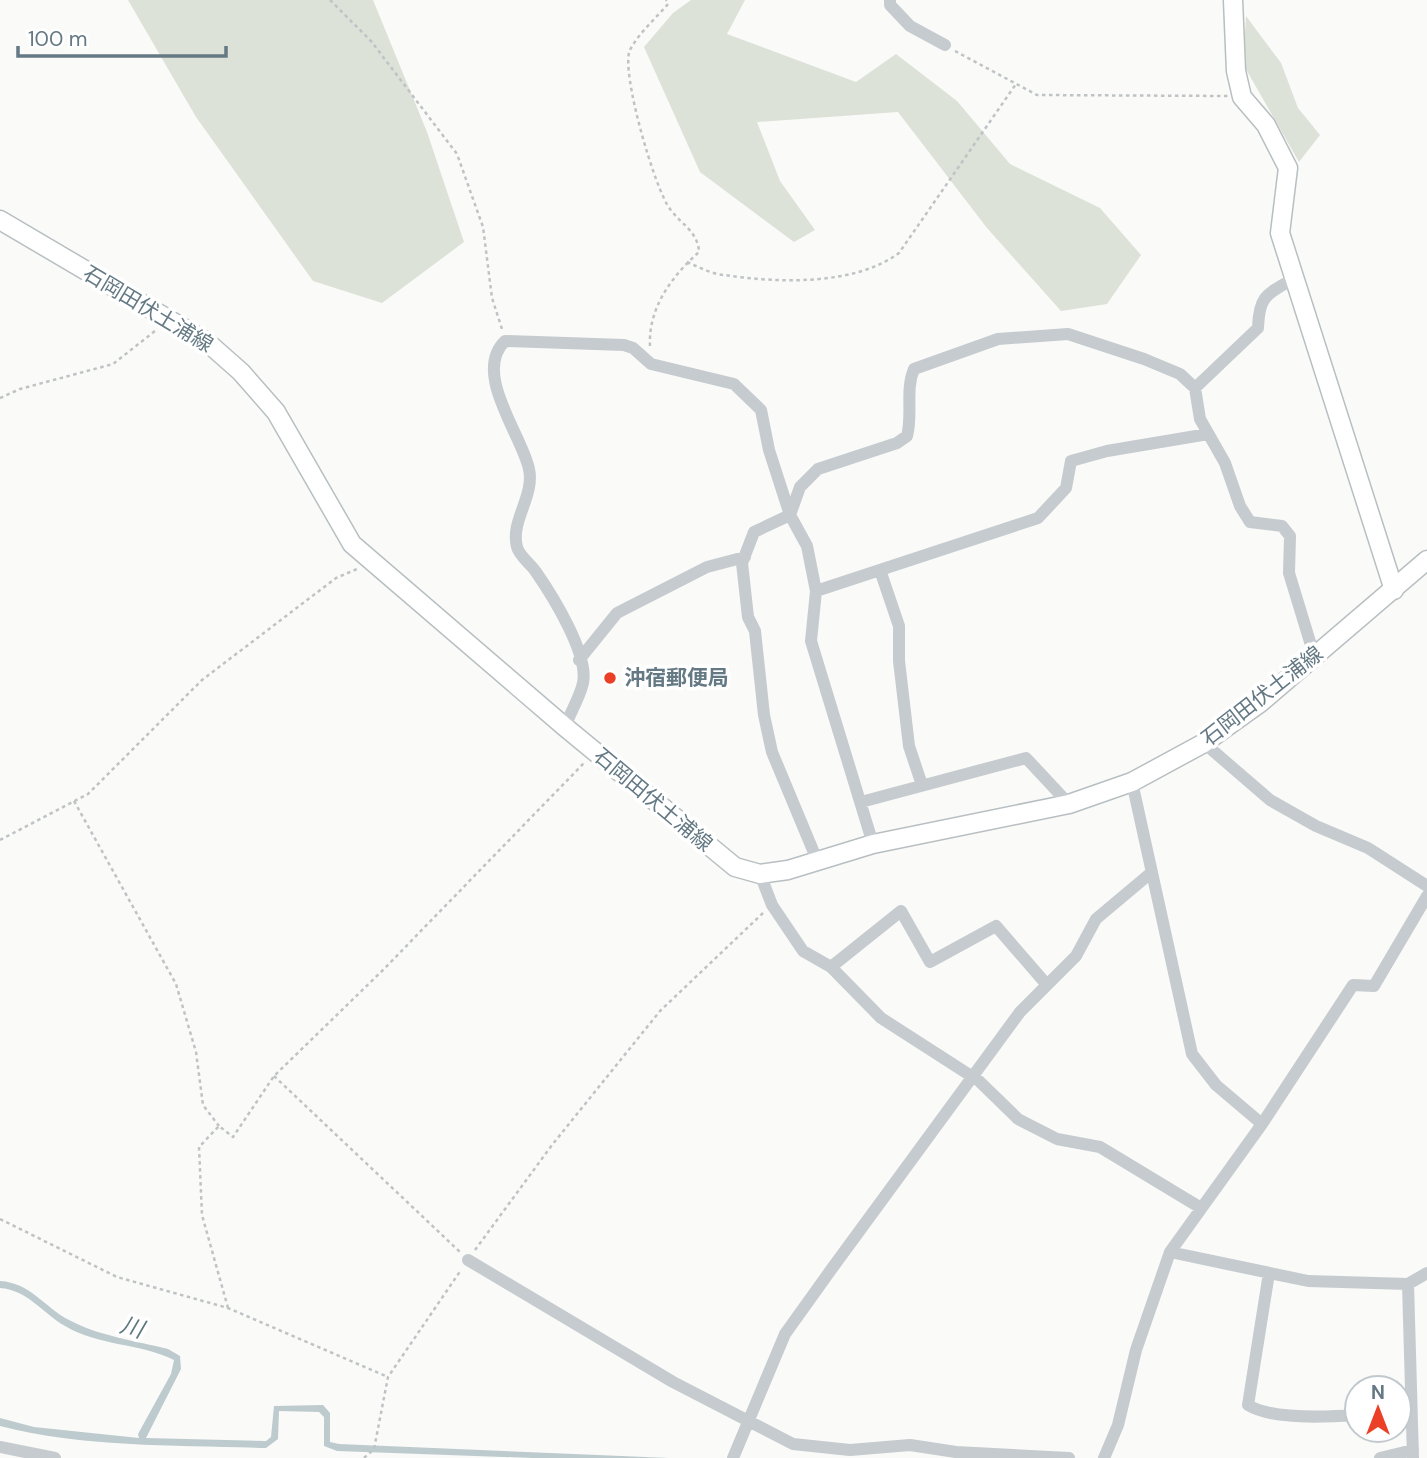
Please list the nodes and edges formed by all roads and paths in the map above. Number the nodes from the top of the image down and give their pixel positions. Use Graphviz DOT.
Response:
graph roads {
  1 [pos="330,0"];
  2 [pos="666,0"];
  3 [pos="890,0"];
  4 [pos="1233,0"];
  5 [pos="945,45"];
  6 [pos="1016,84"];
  7 [pos="1241,97"];
  8 [pos="0,220"];
  9 [pos="687,262"];
  10 [pos="1296,278"];
  11 [pos="168,319"];
  12 [pos="505,341"];
  13 [pos="651,364"];
  14 [pos="1195,388"];
  15 [pos="0,398"];
  16 [pos="1208,434"];
  17 [pos="790,515"];
  18 [pos="745,557"];
  19 [pos="1427,560"];
  20 [pos="373,562"];
  21 [pos="880,570"];
  22 [pos="1394,590"];
  23 [pos="816,591"];
  24 [pos="1314,655"];
  25 [pos="579,660"];
  26 [pos="565,727"];
  27 [pos="1204,743"];
  28 [pos="594,751"];
  29 [pos="1132,782"];
  30 [pos="922,785"];
  31 [pos="74,801"];
  32 [pos="861,802"];
  33 [pos="1069,804"];
  34 [pos="0,840"];
  35 [pos="873,844"];
  36 [pos="817,860"];
  37 [pos="1152,872"];
  38 [pos="760,874"];
  39 [pos="1427,886"];
  40 [pos="1427,896"];
  41 [pos="772,905"];
  42 [pos="831,967"];
  43 [pos="1047,985"];
  44 [pos="274,1076"];
  45 [pos="970,1076"];
  46 [pos="1262,1124"];
  47 [pos="219,1126"];
  48 [pos="1201,1208"];
  49 [pos="0,1219"];
  50 [pos="1170,1252"];
  51 [pos="468,1260"];
  52 [pos="1269,1273"];
  53 [pos="1427,1273"];
  54 [pos="1408,1284"];
  55 [pos="228,1308"];
  56 [pos="1406,1374"];
  57 [pos="388,1377"];
  58 [pos="1343,1416"];
  59 [pos="749,1418"];
  60 [pos="1427,1428"];
  61 [pos="1413,1429"];
  62 [pos="0,1447"];
  63 [pos="1413,1454"];
  64 [pos="55,1458"];
  65 [pos="363,1458"];
  66 [pos="733,1458"];
  67 [pos="1069,1458"];
  68 [pos="1104,1458"];
  69 [pos="1380,1458"];
  1 -- 12 [label="path"];
  2 -- 9 [label="path"];
  3 -- 5 [label="street"];
  4 -- 7 [label="main road"];
  5 -- 6 [label="path"];
  6 -- 7 [label="path"];
  6 -- 9 [label="path"];
  7 -- 10 [label="main road"];
  8 -- 11 [label="main road, 石岡田伏土浦線"];
  9 -- 13 [label="path"];
  10 -- 14 [label="street"];
  10 -- 22 [label="main road"];
  11 -- 15 [label="path"];
  11 -- 20 [label="main road, 石岡田伏土浦線"];
  12 -- 13 [label="street"];
  12 -- 25 [label="street"];
  13 -- 17 [label="street"];
  14 -- 16 [label="street"];
  14 -- 17 [label="street"];
  16 -- 21 [label="street"];
  16 -- 24 [label="street"];
  17 -- 18 [label="street"];
  17 -- 23 [label="street"];
  18 -- 25 [label="street"];
  18 -- 36 [label="street"];
  19 -- 22 [label="main road, 石岡田伏土浦線"];
  20 -- 26 [label="main road, 石岡田伏土浦線"];
  20 -- 31 [label="path"];
  21 -- 23 [label="street"];
  21 -- 30 [label="street"];
  22 -- 24 [label="main road, 石岡田伏土浦線"];
  23 -- 32 [label="street"];
  24 -- 27 [label="main road, 石岡田伏土浦線"];
  25 -- 26 [label="street"];
  26 -- 28 [label="main road, 石岡田伏土浦線"];
  27 -- 29 [label="main road, 石岡田伏土浦線"];
  27 -- 39 [label="street"];
  28 -- 38 [label="main road, 石岡田伏土浦線"];
  28 -- 44 [label="path"];
  29 -- 33 [label="main road, 石岡田伏土浦線"];
  29 -- 37 [label="street"];
  30 -- 32 [label="street"];
  30 -- 33 [label="street"];
  31 -- 34 [label="path"];
  31 -- 47 [label="path"];
  32 -- 35 [label="street"];
  33 -- 35 [label="main road, 石岡田伏土浦線"];
  35 -- 36 [label="main road, 石岡田伏土浦線"];
  36 -- 38 [label="main road, 石岡田伏土浦線"];
  37 -- 43 [label="street"];
  37 -- 46 [label="street"];
  38 -- 41 [label="street"];
  40 -- 46 [label="street"];
  41 -- 42 [label="street"];
  41 -- 51 [label="path"];
  42 -- 43 [label="street"];
  42 -- 45 [label="street"];
  43 -- 45 [label="street"];
  44 -- 47 [label="path"];
  44 -- 51 [label="path"];
  45 -- 48 [label="street"];
  45 -- 59 [label="street"];
  46 -- 48 [label="street"];
  47 -- 55 [label="path"];
  48 -- 50 [label="street"];
  49 -- 55 [label="path"];
  50 -- 52 [label="street"];
  50 -- 68 [label="street"];
  51 -- 57 [label="path"];
  51 -- 59 [label="street"];
  52 -- 54 [label="street"];
  52 -- 58 [label="street"];
  53 -- 54 [label="street"];
  54 -- 56 [label="street"];
  55 -- 57 [label="path"];
  57 -- 65 [label="path"];
  59 -- 66 [label="street"];
  59 -- 67 [label="street"];
  60 -- 61 [label="street"];
  62 -- 64 [label="street"];
  63 -- 69 [label="street"];
}
